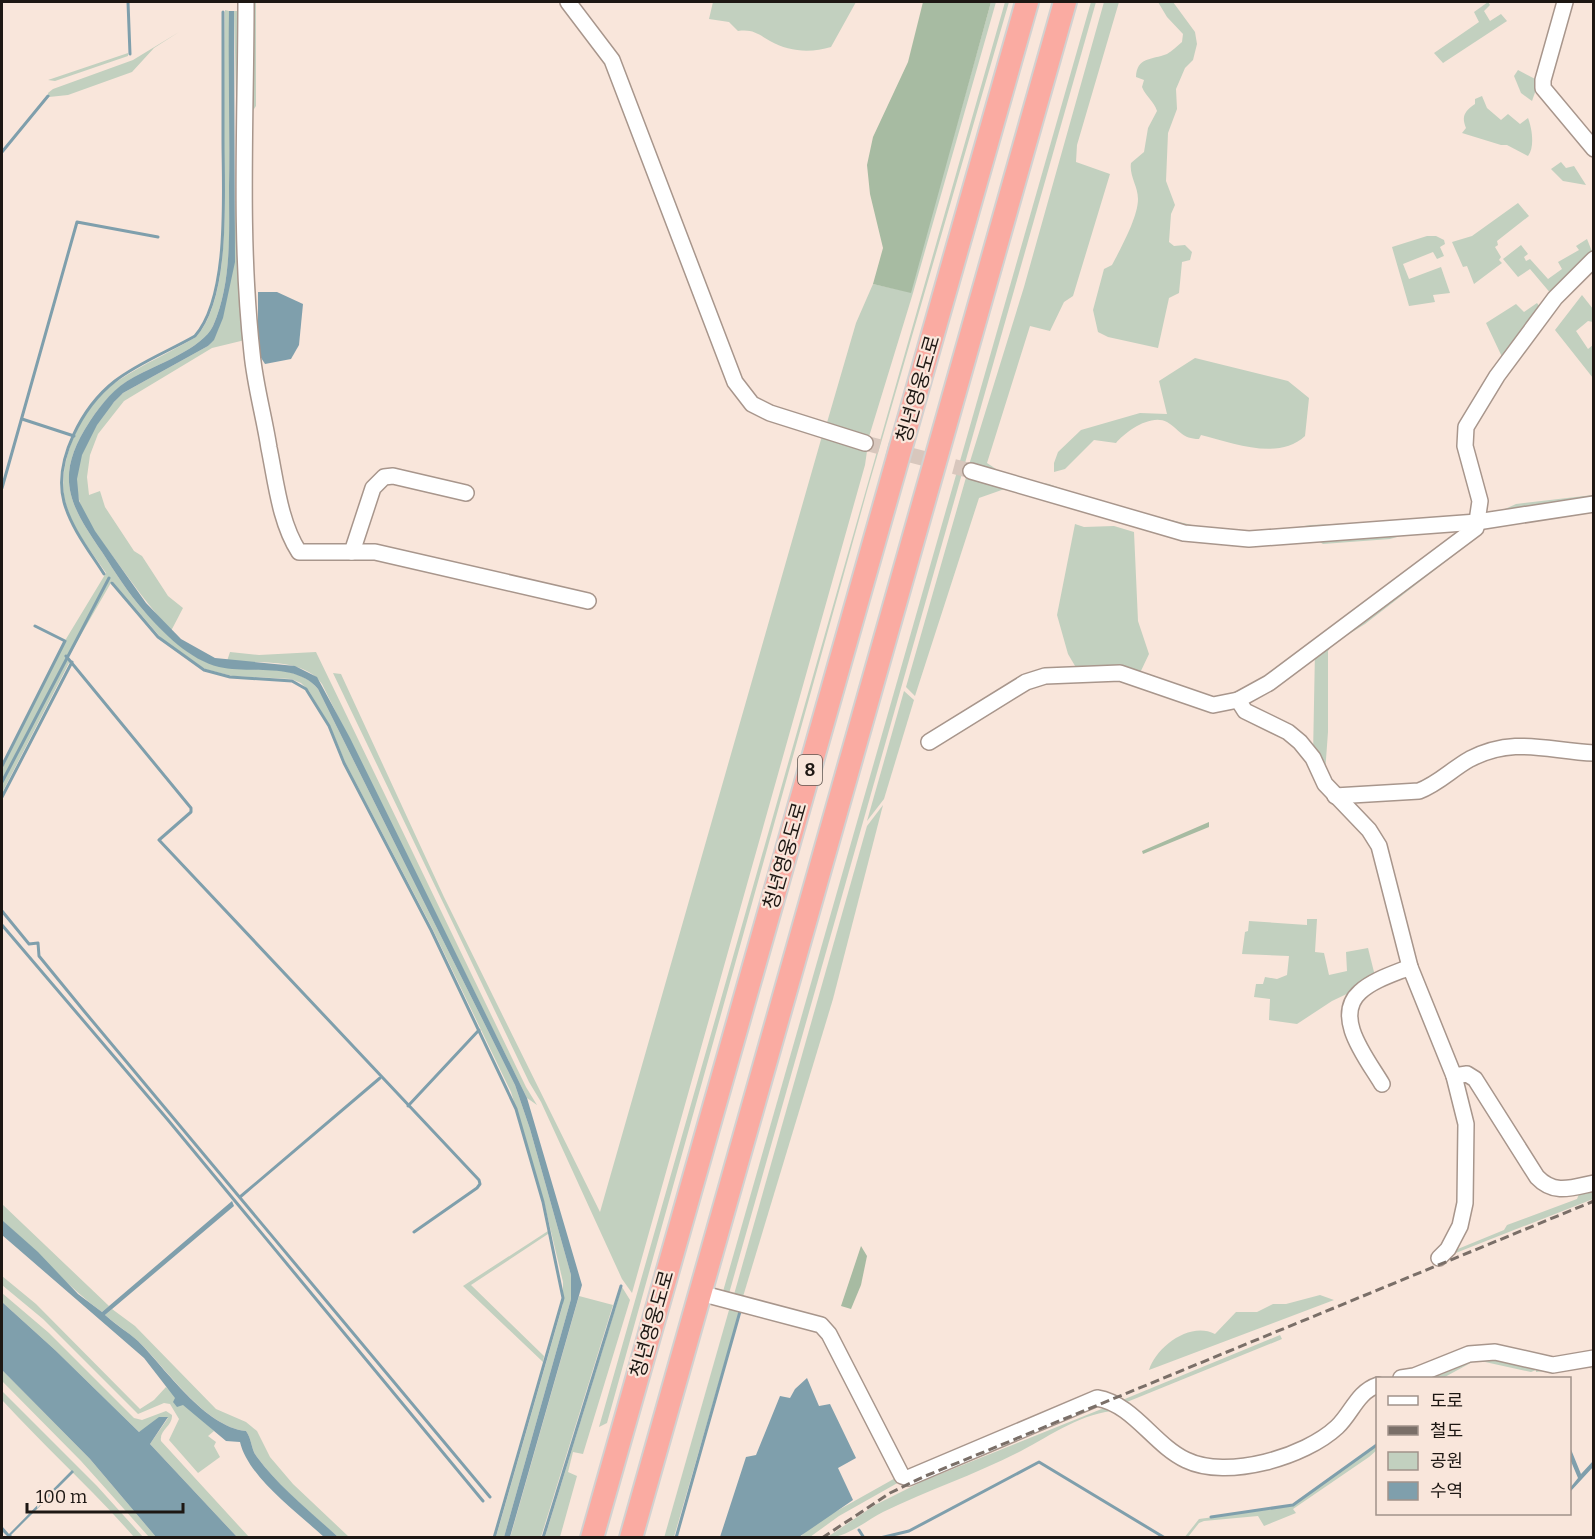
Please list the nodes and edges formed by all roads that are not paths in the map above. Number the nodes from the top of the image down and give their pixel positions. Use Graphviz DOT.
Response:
graph roads {
  1 [pos="246,2"];
  2 [pos="568,2"];
  3 [pos="1028,2"];
  4 [pos="1065,2"];
  5 [pos="1565,2"];
  6 [pos="1593,149"];
  7 [pos="1593,260"];
  8 [pos="865,443"];
  9 [pos="971,471"];
  10 [pos="466,493"];
  11 [pos="1593,504"];
  12 [pos="1477,522"];
  13 [pos="352,552"];
  14 [pos="588,601"];
  15 [pos="1238,700"];
  16 [pos="929,742"];
  17 [pos="1593,753"];
  18 [pos="1335,796"];
  19 [pos="1410,967"];
  20 [pos="1454,1076"];
  21 [pos="1382,1084"];
  22 [pos="1593,1183"];
  23 [pos="1439,1258"];
  24 [pos="700,1293"];
  25 [pos="1593,1358"];
  26 [pos="1408,1377"];
  27 [pos="1376,1385"];
  28 [pos="592,1538"];
  29 [pos="631,1538"];
  1 -- 13 [label="street"];
  2 -- 8 [label="street"];
  3 -- 28 [label="highway, 청년영웅도로 / 8"];
  4 -- 24 [label="highway, 청년영웅도로 / 8"];
  5 -- 6 [label="street"];
  7 -- 12 [label="street"];
  9 -- 12 [label="street"];
  10 -- 13 [label="street"];
  11 -- 12 [label="street"];
  12 -- 15 [label="street"];
  13 -- 14 [label="street"];
  15 -- 16 [label="street"];
  15 -- 18 [label="street"];
  17 -- 18 [label="street"];
  18 -- 19 [label="street"];
  19 -- 20 [label="street"];
  19 -- 21 [label="street"];
  20 -- 22 [label="street"];
  20 -- 23 [label="street"];
  24 -- 27 [label="street"];
  24 -- 29 [label="highway, 청년영웅도로 / 8"];
  25 -- 26 [label="street"];
}
